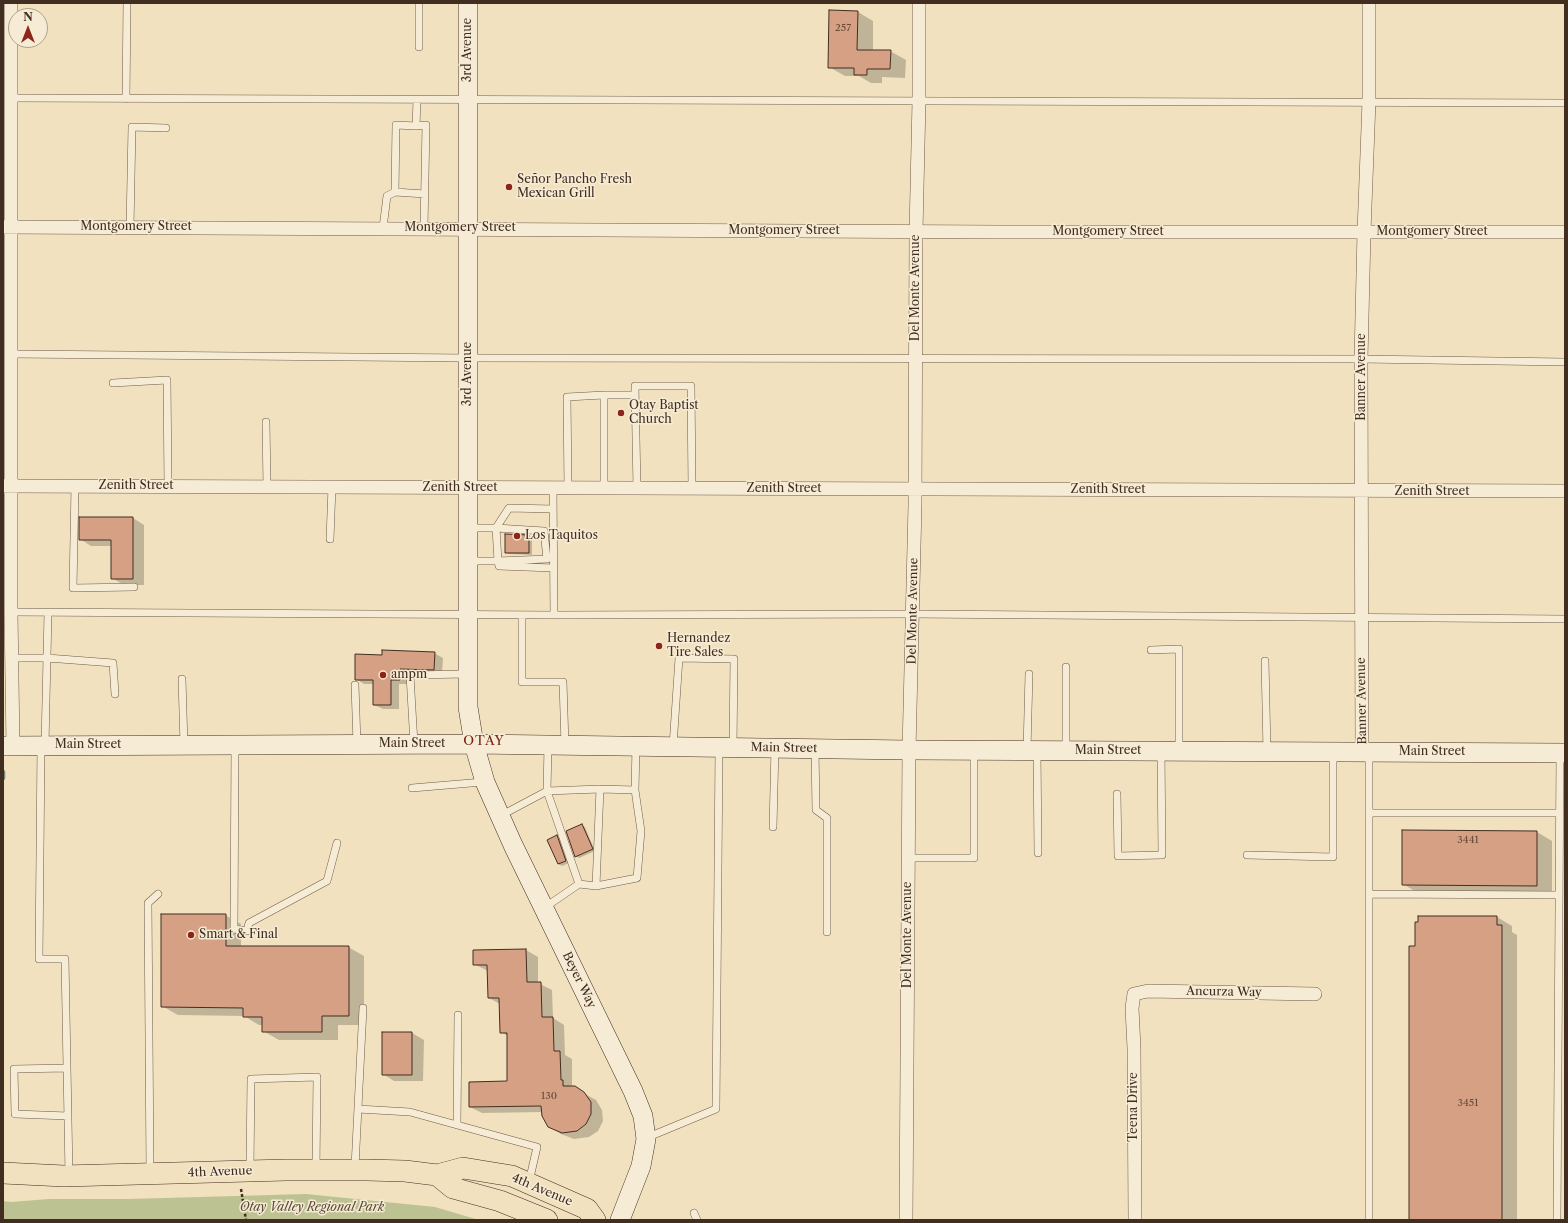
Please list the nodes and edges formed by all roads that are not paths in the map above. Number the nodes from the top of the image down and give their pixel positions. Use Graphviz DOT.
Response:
graph roads {
  1 [pos="11,3"];
  2 [pos="127,3"];
  3 [pos="419,3"];
  4 [pos="468,3"];
  5 [pos="919,3"];
  6 [pos="1369,3"];
  7 [pos="419,47"];
  8 [pos="11,98"];
  9 [pos="126,99"];
  10 [pos="416,100"];
  11 [pos="468,100"];
  12 [pos="919,101"];
  13 [pos="1369,101"];
  14 [pos="1565,103"];
  15 [pos="416,126"];
  16 [pos="166,128"];
  17 [pos="395,192"];
  18 [pos="425,194"];
  19 [pos="8,227"];
  20 [pos="130,227"];
  21 [pos="383,228"];
  22 [pos="424,228"];
  23 [pos="468,228"];
  24 [pos="916,232"];
  25 [pos="1364,232"];
  26 [pos="1565,232"];
  27 [pos="12,354"];
  28 [pos="468,358"];
  29 [pos="1361,359"];
  30 [pos="916,360"];
  31 [pos="1565,362"];
  32 [pos="113,383"];
  33 [pos="635,395"];
  34 [pos="604,396"];
  35 [pos="266,422"];
  36 [pos="7,486"];
  37 [pos="75,486"];
  38 [pos="168,486"];
  39 [pos="266,487"];
  40 [pos="332,487"];
  41 [pos="467,488"];
  42 [pos="553,488"];
  43 [pos="568,488"];
  44 [pos="604,488"];
  45 [pos="637,488"];
  46 [pos="692,488"];
  47 [pos="915,489"];
  48 [pos="1565,491"];
  49 [pos="1362,492"];
  50 [pos="553,509"];
  51 [pos="467,528"];
  52 [pos="496,528"];
  53 [pos="330,538"];
  54 [pos="498,560"];
  55 [pos="467,562"];
  56 [pos="553,568"];
  57 [pos="134,588"];
  58 [pos="11,612"];
  59 [pos="48,613"];
  60 [pos="913,614"];
  61 [pos="467,615"];
  62 [pos="522,615"];
  63 [pos="554,615"];
  64 [pos="1361,618"];
  65 [pos="1565,619"];
  66 [pos="1151,650"];
  67 [pos="12,658"];
  68 [pos="47,658"];
  69 [pos="1265,661"];
  70 [pos="1066,667"];
  71 [pos="468,674"];
  72 [pos="1030,674"];
  73 [pos="182,679"];
  74 [pos="355,685"];
  75 [pos="115,694"];
  76 [pos="357,744"];
  77 [pos="414,744"];
  78 [pos="474,744"];
  79 [pos="184,745"];
  80 [pos="235,745"];
  81 [pos="557,745"];
  82 [pos="8,746"];
  83 [pos="43,746"];
  84 [pos="636,746"];
  85 [pos="673,746"];
  86 [pos="726,747"];
  87 [pos="775,748"];
  88 [pos="815,748"];
  89 [pos="909,750"];
  90 [pos="974,750"];
  91 [pos="1032,750"];
  92 [pos="1066,751"];
  93 [pos="1161,751"];
  94 [pos="1179,751"];
  95 [pos="1267,752"];
  96 [pos="1333,752"];
  97 [pos="1366,752"];
  98 [pos="1562,753"];
  99 [pos="485,782"];
  100 [pos="412,788"];
  101 [pos="600,789"];
  102 [pos="635,790"];
  103 [pos="548,791"];
  104 [pos="1117,794"];
  105 [pos="1369,813"];
  106 [pos="1560,813"];
  107 [pos="500,816"];
  108 [pos="773,827"];
  109 [pos="337,843"];
  110 [pos="1038,853"];
  111 [pos="1247,855"];
  112 [pos="908,858"];
  113 [pos="579,884"];
  114 [pos="596,886"];
  115 [pos="158,894"];
  116 [pos="1369,894"];
  117 [pos="1559,895"];
  118 [pos="544,908"];
  119 [pos="827,932"];
  120 [pos="1134,994"];
  121 [pos="1315,994"];
  122 [pos="363,1008"];
  123 [pos="458,1015"];
  124 [pos="67,1068"];
  125 [pos="358,1109"];
  126 [pos="68,1116"];
  127 [pos="457,1125"];
  128 [pos="646,1138"];
  129 [pos="316,1170"];
  130 [pos="354,1170"];
  131 [pos="244,1172"];
  132 [pos="3,1173"];
  133 [pos="150,1174"];
  134 [pos="437,1175"];
  135 [pos="69,1176"];
  136 [pos="529,1184"];
  137 [pos="547,1220"];
  138 [pos="595,1220"];
  139 [pos="620,1220"];
  140 [pos="906,1220"];
  141 [pos="1135,1220"];
  142 [pos="1369,1220"];
  143 [pos="1557,1220"];
  1 -- 8 [label="street"];
  2 -- 9 [label="lane"];
  3 -- 7 [label="lane"];
  4 -- 11 [label="main road, 3rd Avenue"];
  5 -- 12 [label="street, Del Monte Avenue"];
  6 -- 13 [label="street, Banner Avenue"];
  8 -- 9 [label="lane"];
  8 -- 19 [label="street"];
  9 -- 10 [label="lane"];
  10 -- 11 [label="lane"];
  10 -- 15 [label="lane"];
  11 -- 12 [label="lane"];
  11 -- 23 [label="main road, 3rd Avenue"];
  12 -- 13 [label="lane"];
  12 -- 24 [label="street, Del Monte Avenue"];
  13 -- 14 [label="lane"];
  13 -- 25 [label="street, Banner Avenue"];
  15 -- 17 [label="lane"];
  15 -- 18 [label="lane"];
  16 -- 20 [label="lane"];
  17 -- 18 [label="lane"];
  17 -- 21 [label="lane"];
  18 -- 22 [label="lane"];
  19 -- 20 [label="street, Montgomery Street"];
  19 -- 27 [label="street"];
  20 -- 21 [label="street, Montgomery Street"];
  21 -- 22 [label="street, Montgomery Street"];
  22 -- 23 [label="street, Montgomery Street"];
  23 -- 24 [label="street, Montgomery Street"];
  23 -- 28 [label="main road, 3rd Avenue"];
  24 -- 25 [label="street, Montgomery Street"];
  24 -- 30 [label="street, Del Monte Avenue"];
  25 -- 26 [label="street, Montgomery Street"];
  25 -- 29 [label="street, Banner Avenue"];
  27 -- 28 [label="lane"];
  27 -- 36 [label="street"];
  28 -- 30 [label="lane"];
  28 -- 41 [label="main road, 3rd Avenue"];
  29 -- 30 [label="lane"];
  29 -- 31 [label="lane"];
  29 -- 49 [label="street, Banner Avenue"];
  30 -- 47 [label="street, Del Monte Avenue"];
  32 -- 38 [label="lane"];
  33 -- 34 [label="lane"];
  33 -- 45 [label="lane"];
  33 -- 46 [label="lane"];
  34 -- 43 [label="lane"];
  34 -- 44 [label="lane"];
  35 -- 39 [label="lane"];
  36 -- 37 [label="street, Zenith Street"];
  36 -- 58 [label="street"];
  37 -- 38 [label="street, Zenith Street"];
  37 -- 57 [label="lane"];
  38 -- 39 [label="street, Zenith Street"];
  39 -- 40 [label="street, Zenith Street"];
  40 -- 41 [label="street, Zenith Street"];
  40 -- 53 [label="lane"];
  41 -- 42 [label="street, Zenith Street"];
  41 -- 51 [label="main road, 3rd Avenue"];
  42 -- 43 [label="street, Zenith Street"];
  42 -- 50 [label="lane"];
  43 -- 44 [label="street, Zenith Street"];
  44 -- 45 [label="street, Zenith Street"];
  45 -- 46 [label="street, Zenith Street"];
  46 -- 47 [label="street, Zenith Street"];
  47 -- 49 [label="street, Zenith Street"];
  47 -- 60 [label="street, Del Monte Avenue"];
  48 -- 49 [label="street, Zenith Street"];
  49 -- 64 [label="street, Banner Avenue"];
  50 -- 52 [label="lane"];
  50 -- 56 [label="lane"];
  51 -- 52 [label="lane"];
  51 -- 55 [label="main road, 3rd Avenue"];
  52 -- 54 [label="lane"];
  52 -- 54 [label="lane"];
  54 -- 55 [label="lane"];
  54 -- 56 [label="lane"];
  55 -- 61 [label="main road, 3rd Avenue"];
  56 -- 63 [label="lane"];
  58 -- 59 [label="lane"];
  58 -- 67 [label="street"];
  59 -- 61 [label="lane"];
  59 -- 68 [label="lane"];
  60 -- 63 [label="lane"];
  60 -- 64 [label="lane"];
  60 -- 89 [label="street, Del Monte Avenue"];
  61 -- 62 [label="lane"];
  61 -- 71 [label="main road, 3rd Avenue"];
  62 -- 63 [label="lane"];
  62 -- 81 [label="lane"];
  64 -- 65 [label="lane"];
  64 -- 97 [label="street, Banner Avenue"];
  66 -- 94 [label="lane"];
  67 -- 68 [label="lane"];
  67 -- 82 [label="street"];
  68 -- 75 [label="lane"];
  68 -- 83 [label="lane"];
  69 -- 95 [label="lane"];
  70 -- 92 [label="lane"];
  71 -- 77 [label="lane"];
  71 -- 78 [label="main road, 3rd Avenue"];
  72 -- 91 [label="lane"];
  73 -- 79 [label="lane"];
  74 -- 76 [label="lane"];
  76 -- 77 [label="main road, Main Street"];
  76 -- 80 [label="main road, Main Street"];
  77 -- 78 [label="main road, Main Street"];
  78 -- 81 [label="main road, Main Street"];
  78 -- 99 [label="main road, Beyer Way"];
  79 -- 80 [label="main road, Main Street"];
  79 -- 83 [label="main road, Main Street"];
  80 -- 109 [label="lane"];
  81 -- 84 [label="main road, Main Street"];
  81 -- 103 [label="lane"];
  82 -- 83 [label="main road, Main Street"];
  83 -- 124 [label="lane"];
  84 -- 85 [label="main road, Main Street"];
  84 -- 102 [label="lane"];
  85 -- 86 [label="main road, Main Street"];
  85 -- 86 [label="lane"];
  86 -- 87 [label="main road, Main Street"];
  86 -- 128 [label="lane"];
  87 -- 88 [label="main road, Main Street"];
  87 -- 108 [label="lane"];
  88 -- 89 [label="main road, Main Street"];
  88 -- 119 [label="lane"];
  89 -- 90 [label="main road, Main Street"];
  89 -- 112 [label="street, Del Monte Avenue"];
  90 -- 91 [label="main road, Main Street"];
  90 -- 112 [label="lane"];
  91 -- 92 [label="main road, Main Street"];
  91 -- 110 [label="lane"];
  92 -- 93 [label="main road, Main Street"];
  93 -- 94 [label="main road, Main Street"];
  93 -- 104 [label="lane"];
  94 -- 95 [label="main road, Main Street"];
  95 -- 96 [label="main road, Main Street"];
  96 -- 97 [label="main road, Main Street"];
  96 -- 111 [label="lane"];
  97 -- 98 [label="main road, Main Street"];
  97 -- 105 [label="lane"];
  98 -- 106 [label="lane"];
  99 -- 100 [label="lane"];
  99 -- 107 [label="main road, Beyer Way"];
  101 -- 102 [label="lane"];
  101 -- 103 [label="lane"];
  101 -- 114 [label="lane"];
  102 -- 114 [label="lane"];
  103 -- 107 [label="lane"];
  103 -- 113 [label="lane"];
  105 -- 106 [label="lane"];
  105 -- 116 [label="lane"];
  106 -- 117 [label="lane"];
  107 -- 118 [label="main road, Beyer Way"];
  112 -- 140 [label="street, Del Monte Avenue"];
  113 -- 114 [label="lane"];
  113 -- 118 [label="lane"];
  115 -- 133 [label="lane"];
  116 -- 117 [label="lane"];
  116 -- 142 [label="lane"];
  117 -- 143 [label="lane"];
  118 -- 128 [label="main road, Beyer Way"];
  120 -- 121 [label="street, Ancurza Way"];
  120 -- 141 [label="street, Teena Drive"];
  122 -- 125 [label="lane"];
  123 -- 127 [label="lane"];
  124 -- 126 [label="lane"];
  124 -- 126 [label="lane"];
  125 -- 127 [label="lane"];
  125 -- 130 [label="lane"];
  126 -- 135 [label="lane"];
  127 -- 136 [label="lane"];
  128 -- 139 [label="main road, Beyer Way"];
  129 -- 130 [label="main road, 4th Avenue"];
  129 -- 131 [label="main road, 4th Avenue"];
  129 -- 131 [label="lane"];
  130 -- 134 [label="main road, 4th Avenue"];
  131 -- 133 [label="main road, 4th Avenue"];
  132 -- 135 [label="main road, 4th Avenue"];
  133 -- 135 [label="main road, 4th Avenue"];
  134 -- 136 [label="main road, 4th Avenue"];
  134 -- 137 [label="main road"];
  136 -- 138 [label="main road, 4th Avenue"];
}
